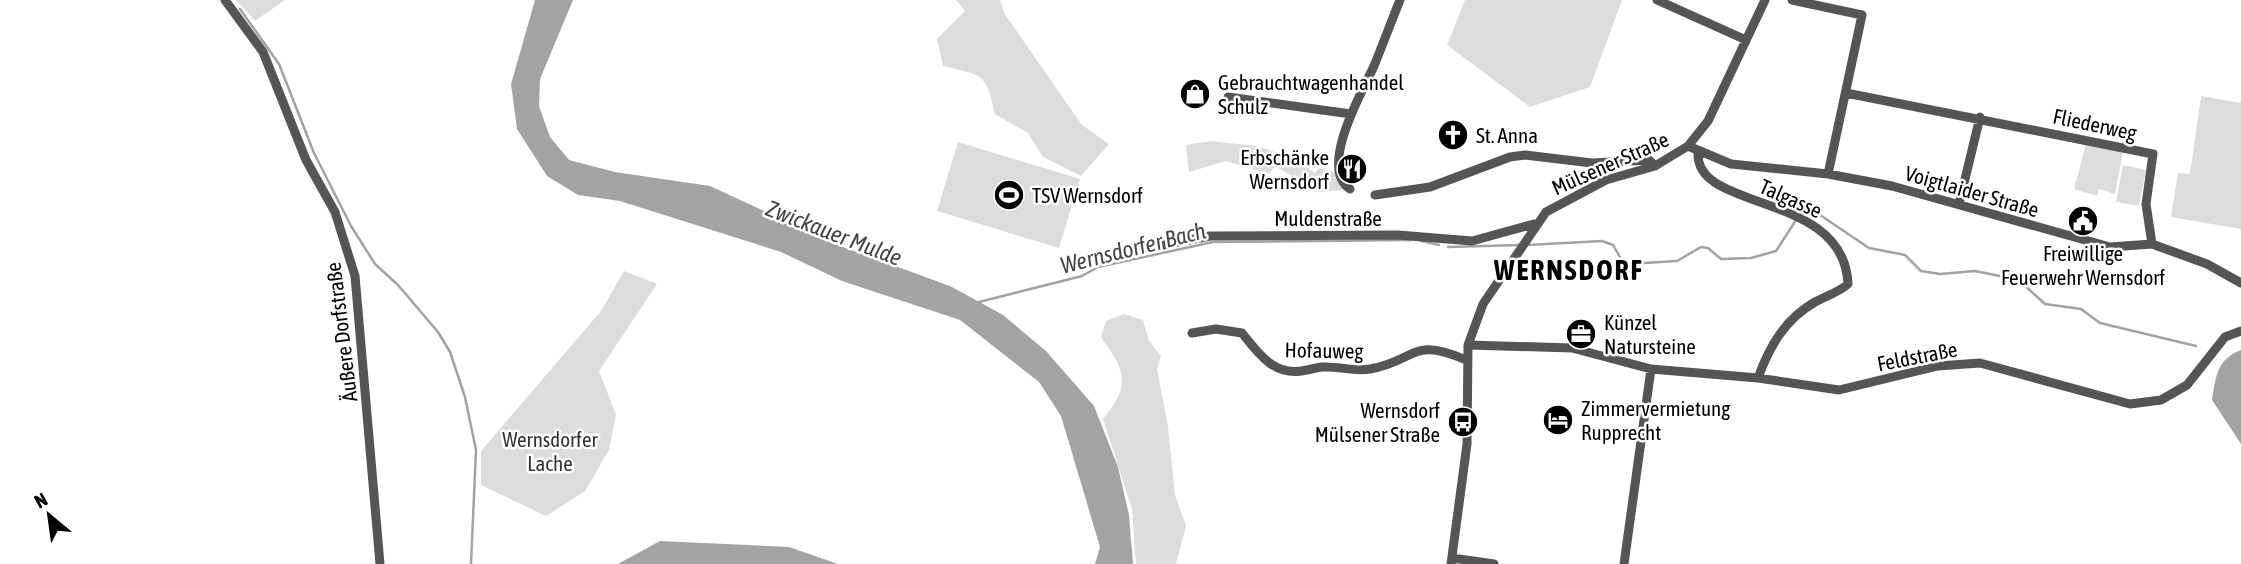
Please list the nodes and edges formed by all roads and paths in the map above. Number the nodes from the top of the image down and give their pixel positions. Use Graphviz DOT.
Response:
graph roads {
  1 [pos="225,0"];
  2 [pos="1400,0"];
  3 [pos="1657,0"];
  4 [pos="1765,0"];
  5 [pos="1792,0"];
  6 [pos="1745,40"];
  7 [pos="1846,93"];
  8 [pos="1228,97"];
  9 [pos="1351,114"];
  10 [pos="1980,117"];
  11 [pos="1688,146"];
  12 [pos="1698,152"];
  13 [pos="1655,166"];
  14 [pos="1828,173"];
  15 [pos="1350,189"];
  16 [pos="1374,195"];
  17 [pos="1959,204"];
  18 [pos="1534,224"];
  19 [pos="2152,244"];
  20 [pos="1122,253"];
  21 [pos="2241,283"];
  22 [pos="2241,331"];
  23 [pos="1192,333"];
  24 [pos="1468,345"];
  25 [pos="1466,360"];
  26 [pos="1651,369"];
  27 [pos="1758,378"];
  28 [pos="1452,561"];
  29 [pos="380,564"];
  30 [pos="1494,564"];
  31 [pos="1624,564"];
  1 -- 29 [label="street, Äußere Dorfstraße"];
  2 -- 9 [label="street"];
  3 -- 6 [label="street"];
  4 -- 6 [label="street, Mülsener Straße"];
  5 -- 7 [label="street"];
  6 -- 11 [label="street, Mülsener Straße"];
  7 -- 10 [label="street, Fliederweg"];
  7 -- 14 [label="street"];
  8 -- 9 [label="street"];
  9 -- 15 [label="street"];
  10 -- 17 [label="street"];
  10 -- 19 [label="street, Fliederweg"];
  11 -- 12 [label="street, Voigtlaider Straße"];
  11 -- 13 [label="street, Mülsener Straße"];
  12 -- 14 [label="street, Voigtlaider Straße"];
  12 -- 27 [label="street, Talgasse"];
  13 -- 16 [label="street"];
  13 -- 18 [label="street, Mülsener Straße"];
  14 -- 17 [label="street, Voigtlaider Straße"];
  17 -- 19 [label="street, Voigtlaider Straße"];
  18 -- 20 [label="street, Muldenstraße"];
  18 -- 24 [label="street, Mülsener Straße"];
  19 -- 21 [label="street, Voigtlaider Straße"];
  22 -- 27 [label="street, Feldstraße"];
  23 -- 25 [label="street, Hofauweg"];
  24 -- 25 [label="street, Mülsener Straße"];
  24 -- 26 [label="street, Feldstraße"];
  25 -- 28 [label="street, Mülsener Straße"];
  26 -- 27 [label="street, Feldstraße"];
  26 -- 31 [label="street"];
  28 -- 30 [label="street"];
}
